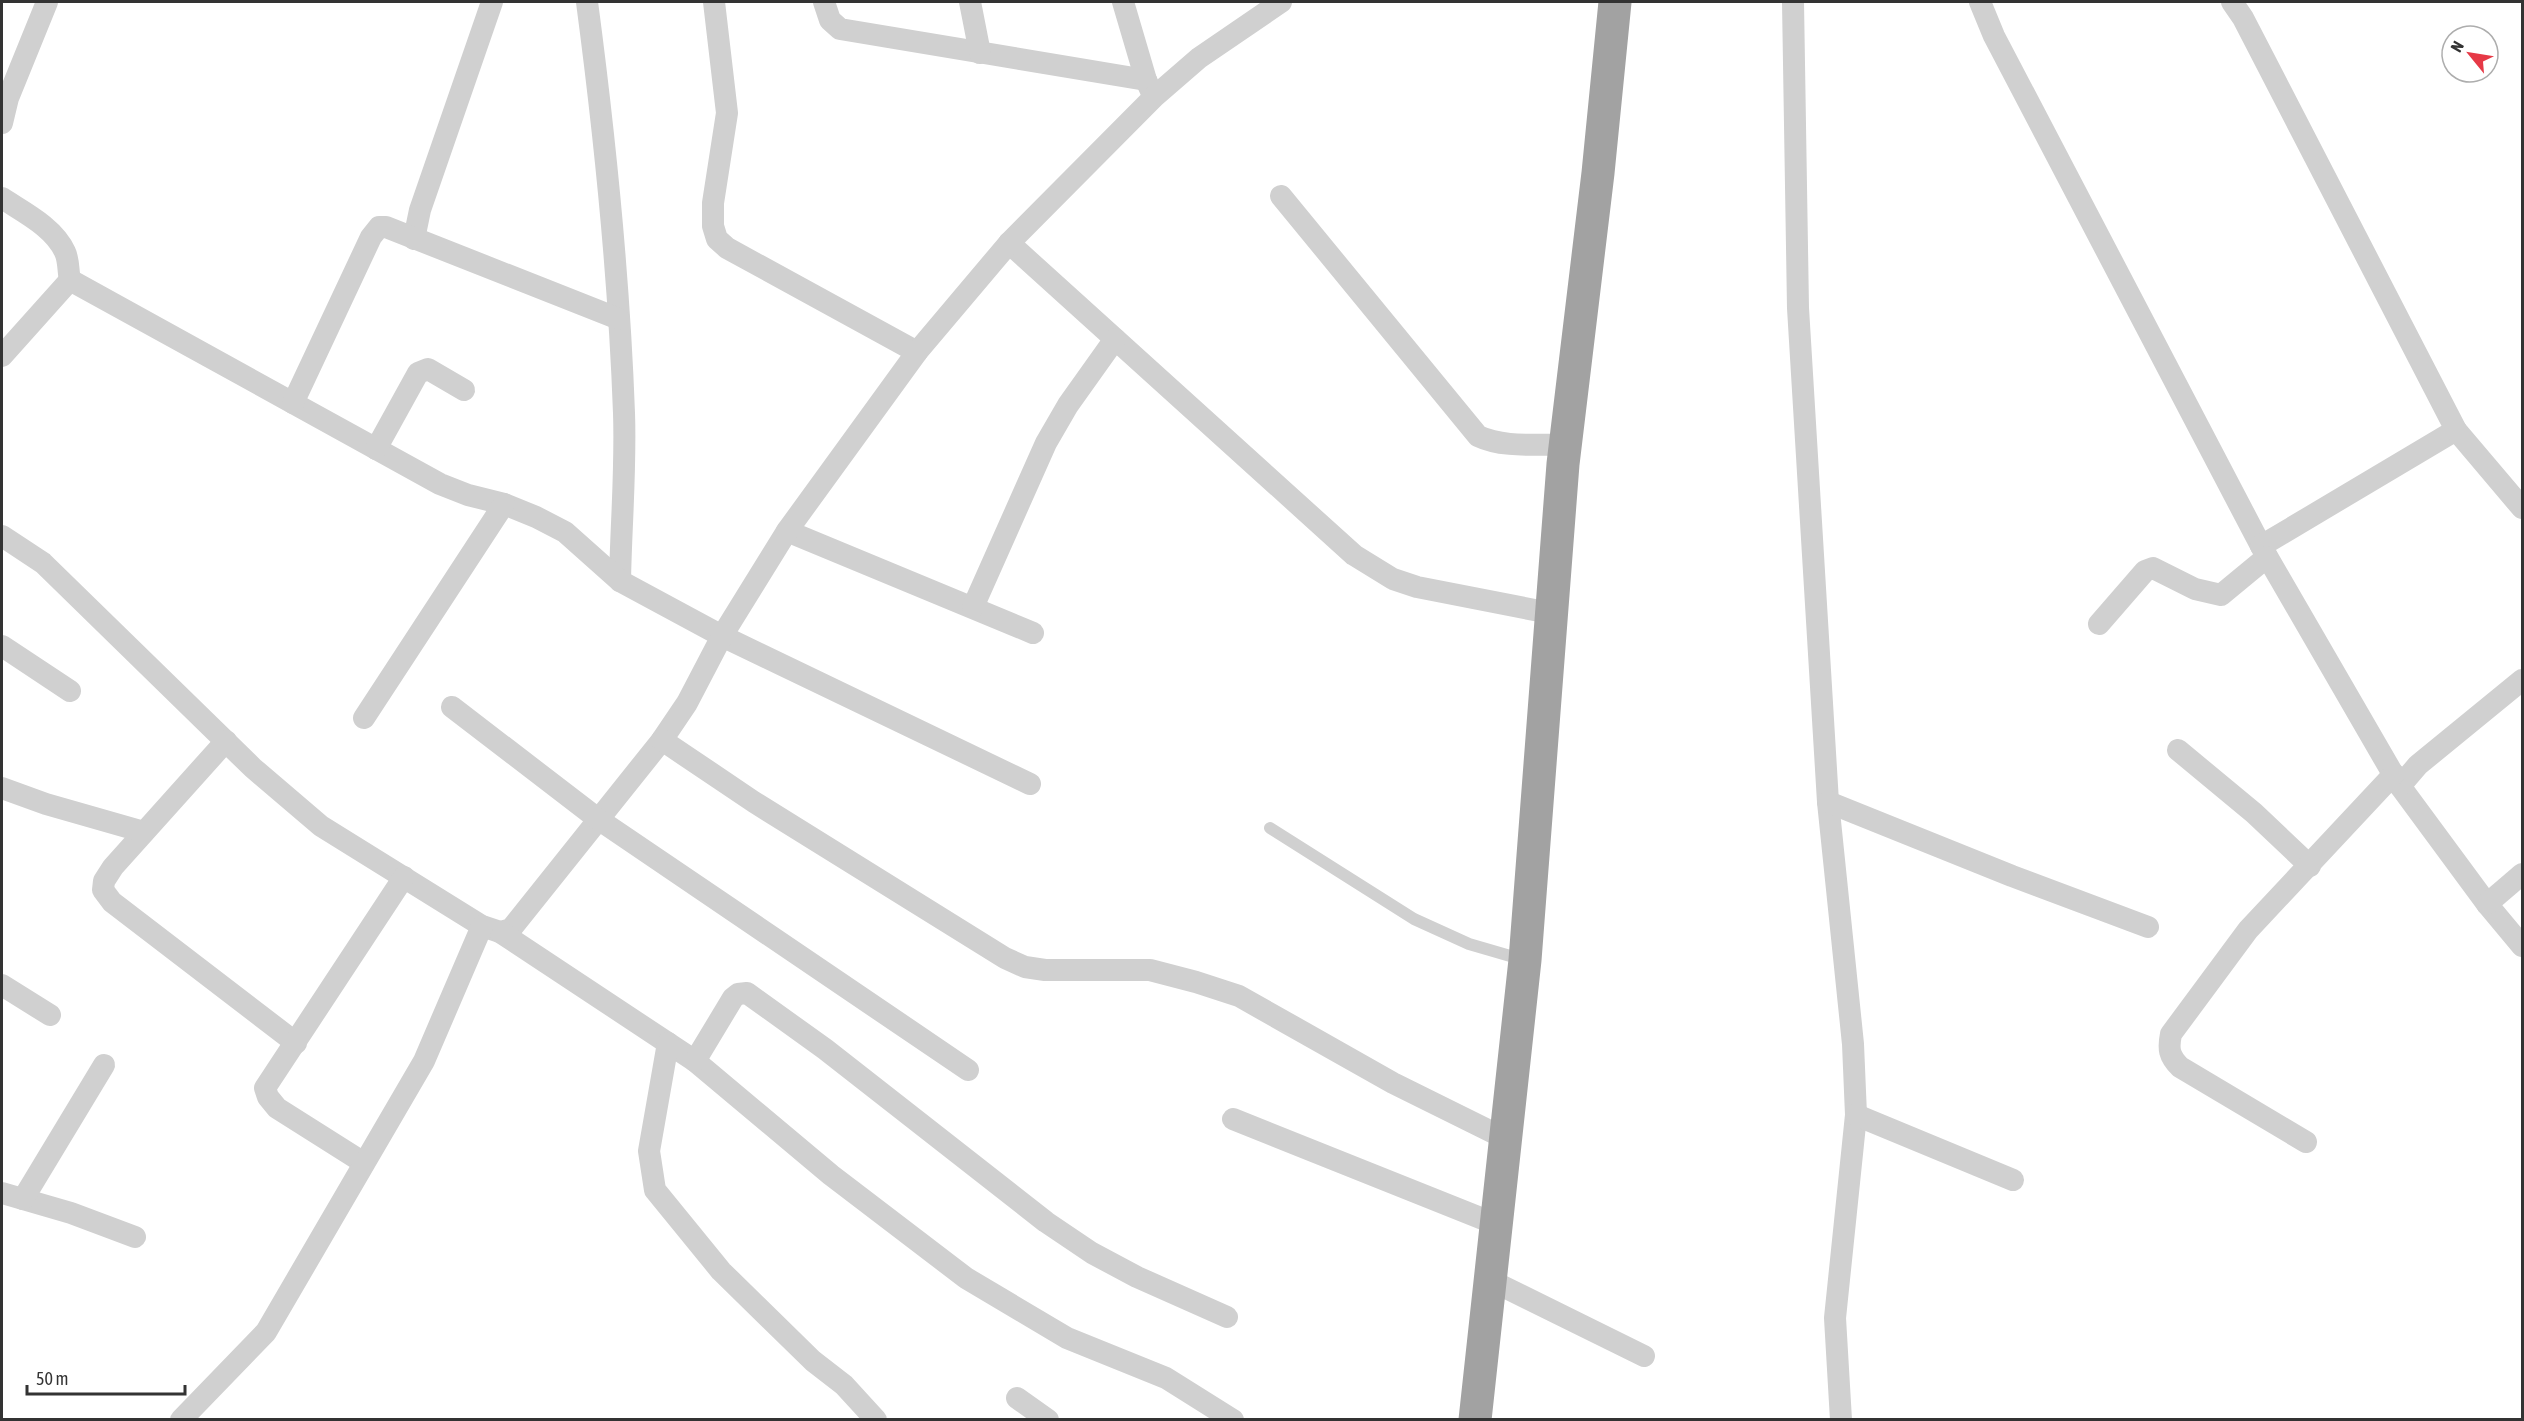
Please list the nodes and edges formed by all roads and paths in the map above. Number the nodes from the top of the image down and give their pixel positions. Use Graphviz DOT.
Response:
graph roads {
  1 [pos="47,2"];
  2 [pos="492,2"];
  3 [pos="587,2"];
  4 [pos="714,2"];
  5 [pos="824,2"];
  6 [pos="970,2"];
  7 [pos="1123,2"];
  8 [pos="1281,2"];
  9 [pos="1615,2"];
  10 [pos="1793,2"];
  11 [pos="1980,2"];
  12 [pos="2243,7"];
  13 [pos="980,53"];
  14 [pos="1150,89"];
  15 [pos="2,118"];
  16 [pos="1281,196"];
  17 [pos="2,198"];
  18 [pos="414,239"];
  19 [pos="1009,243"];
  20 [pos="70,280"];
  21 [pos="619,319"];
  22 [pos="1115,339"];
  23 [pos="917,352"];
  24 [pos="2,356"];
  25 [pos="464,390"];
  26 [pos="293,403"];
  27 [pos="2456,430"];
  28 [pos="1565,445"];
  29 [pos="376,449"];
  30 [pos="504,504"];
  31 [pos="2523,508"];
  32 [pos="787,531"];
  33 [pos="2,536"];
  34 [pos="2264,551"];
  35 [pos="620,581"];
  36 [pos="973,607"];
  37 [pos="1550,613"];
  38 [pos="2099,624"];
  39 [pos="1033,633"];
  40 [pos="722,636"];
  41 [pos="2,646"];
  42 [pos="2523,680"];
  43 [pos="70,691"];
  44 [pos="452,707"];
  45 [pos="364,718"];
  46 [pos="662,740"];
  47 [pos="226,741"];
  48 [pos="2178,750"];
  49 [pos="2397,780"];
  50 [pos="1030,784"];
  51 [pos="2,788"];
  52 [pos="1828,802"];
  53 [pos="598,819"];
  54 [pos="1270,828"];
  55 [pos="144,832"];
  56 [pos="2310,866"];
  57 [pos="2523,874"];
  58 [pos="404,877"];
  59 [pos="2487,904"];
  60 [pos="2148,927"];
  61 [pos="491,929"];
  62 [pos="2523,946"];
  63 [pos="1525,960"];
  64 [pos="2,985"];
  65 [pos="50,1015"];
  66 [pos="297,1043"];
  67 [pos="668,1043"];
  68 [pos="695,1061"];
  69 [pos="104,1065"];
  70 [pos="968,1070"];
  71 [pos="1856,1115"];
  72 [pos="1233,1119"];
  73 [pos="1506,1139"];
  74 [pos="2306,1142"];
  75 [pos="364,1163"];
  76 [pos="2013,1180"];
  77 [pos="12,1196"];
  78 [pos="1498,1225"];
  79 [pos="135,1236"];
  80 [pos="1492,1281"];
  81 [pos="1227,1317"];
  82 [pos="1644,1356"];
  83 [pos="1017,1398"];
  84 [pos="181,1419"];
  85 [pos="876,1419"];
  86 [pos="1048,1419"];
  87 [pos="1233,1419"];
  88 [pos="1475,1419"];
  89 [pos="1841,1419"];
  1 -- 15 [label="street"];
  2 -- 18 [label="street"];
  3 -- 21 [label="street"];
  4 -- 23 [label="street"];
  5 -- 13 [label="street"];
  6 -- 13 [label="street"];
  7 -- 14 [label="street"];
  8 -- 14 [label="street"];
  9 -- 28 [label="highway"];
  10 -- 52 [label="street"];
  11 -- 34 [label="street"];
  12 -- 27 [label="street"];
  13 -- 14 [label="street"];
  14 -- 19 [label="street"];
  16 -- 28 [label="street"];
  17 -- 20 [label="street"];
  18 -- 21 [label="street"];
  18 -- 26 [label="street"];
  19 -- 22 [label="street"];
  19 -- 23 [label="street"];
  20 -- 24 [label="street"];
  20 -- 26 [label="street"];
  21 -- 35 [label="street"];
  22 -- 36 [label="street"];
  22 -- 37 [label="street"];
  23 -- 32 [label="street"];
  25 -- 29 [label="street"];
  26 -- 29 [label="street"];
  27 -- 31 [label="street"];
  27 -- 34 [label="street"];
  28 -- 37 [label="highway"];
  29 -- 30 [label="street"];
  30 -- 35 [label="street"];
  30 -- 45 [label="street"];
  32 -- 36 [label="street"];
  32 -- 40 [label="street"];
  33 -- 47 [label="street"];
  34 -- 38 [label="street"];
  34 -- 49 [label="street"];
  35 -- 40 [label="street"];
  36 -- 39 [label="street"];
  37 -- 63 [label="highway"];
  40 -- 46 [label="street"];
  40 -- 50 [label="street"];
  41 -- 43 [label="street"];
  42 -- 49 [label="street"];
  44 -- 53 [label="street"];
  46 -- 53 [label="street"];
  46 -- 73 [label="street"];
  47 -- 55 [label="street"];
  47 -- 58 [label="street"];
  48 -- 56 [label="street"];
  49 -- 56 [label="street"];
  49 -- 59 [label="street"];
  51 -- 55 [label="street"];
  52 -- 60 [label="street"];
  52 -- 71 [label="street"];
  53 -- 61 [label="street"];
  53 -- 70 [label="street"];
  54 -- 63 [label="lane"];
  55 -- 66 [label="street"];
  56 -- 74 [label="street"];
  57 -- 59 [label="street"];
  58 -- 61 [label="street"];
  58 -- 66 [label="street"];
  59 -- 62 [label="street"];
  61 -- 67 [label="street"];
  61 -- 75 [label="street"];
  63 -- 73 [label="highway"];
  64 -- 65 [label="street"];
  66 -- 75 [label="street"];
  67 -- 68 [label="street"];
  67 -- 85 [label="street"];
  68 -- 81 [label="street"];
  68 -- 87 [label="street"];
  69 -- 77 [label="street"];
  71 -- 76 [label="street"];
  71 -- 89 [label="street"];
  72 -- 78 [label="street"];
  73 -- 78 [label="highway"];
  75 -- 84 [label="street"];
  77 -- 79 [label="street"];
  78 -- 80 [label="highway"];
  80 -- 82 [label="street"];
  80 -- 88 [label="highway"];
  83 -- 86 [label="street"];
}
